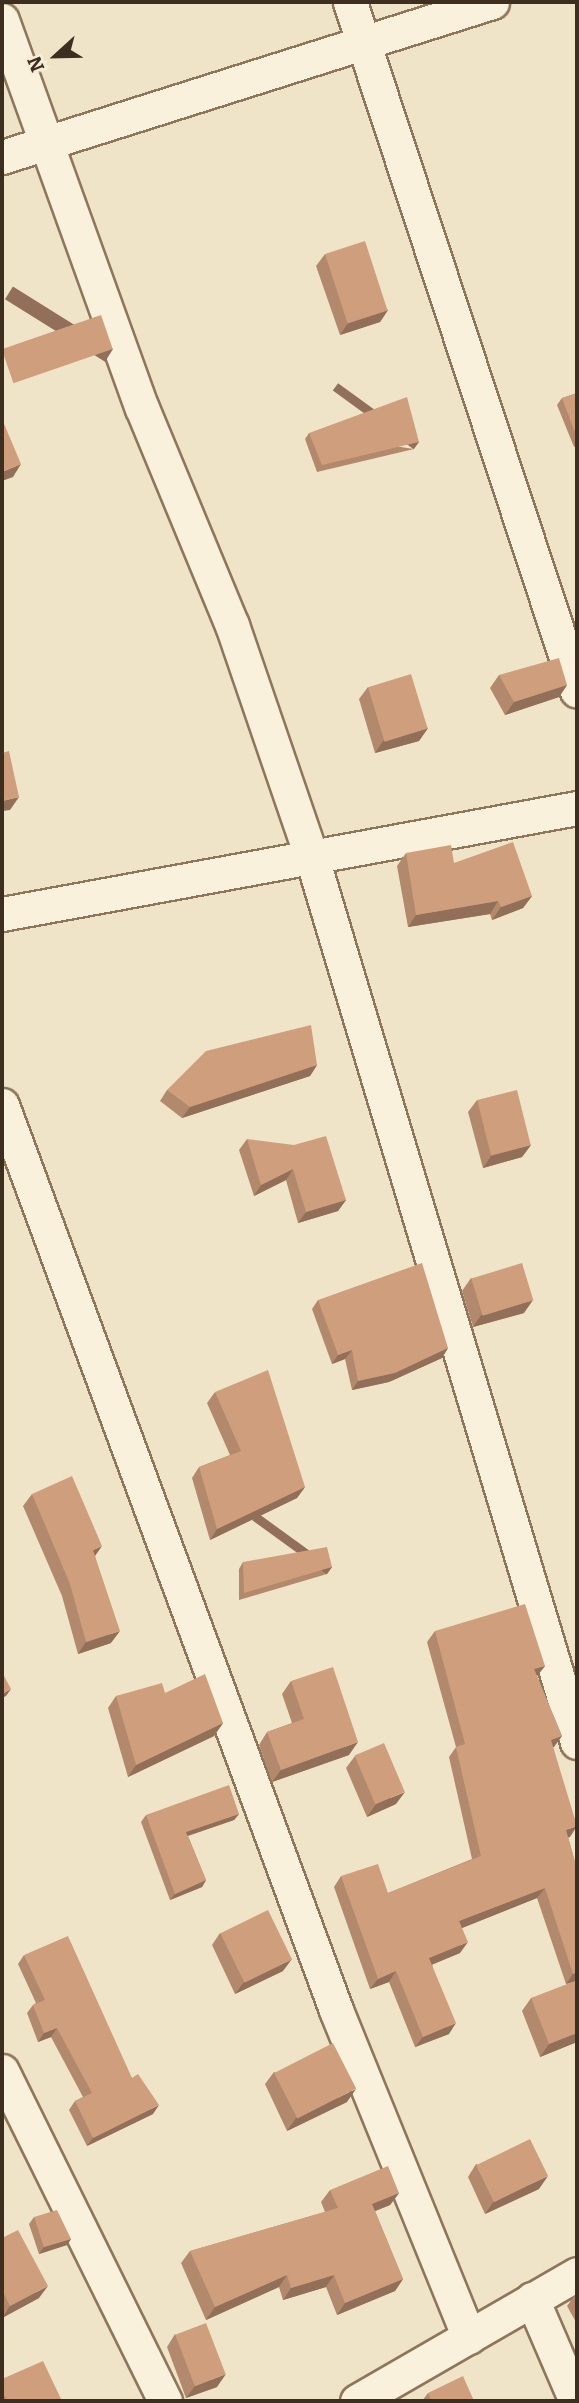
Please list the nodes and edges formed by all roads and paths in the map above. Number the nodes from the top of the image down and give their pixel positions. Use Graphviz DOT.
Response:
graph roads {
  1 [pos="350,2"];
  2 [pos="492,2"];
  3 [pos="2,20"];
  4 [pos="361,39"];
  5 [pos="47,142"];
  6 [pos="2,157"];
  7 [pos="577,691"];
  8 [pos="577,808"];
  9 [pos="312,858"];
  10 [pos="2,915"];
  11 [pos="2,1105"];
  12 [pos="577,1742"];
  13 [pos="2,2071"];
  14 [pos="577,2274"];
  15 [pos="532,2299"];
  16 [pos="469,2337"];
  17 [pos="165,2401"];
  18 [pos="357,2401"];
  19 [pos="576,2401"];
  1 -- 4 [label="street"];
  2 -- 4 [label="street"];
  3 -- 5 [label="street"];
  4 -- 5 [label="street"];
  4 -- 7 [label="street"];
  5 -- 6 [label="street"];
  5 -- 9 [label="street"];
  8 -- 9 [label="street"];
  9 -- 10 [label="street"];
  9 -- 12 [label="street"];
  11 -- 16 [label="street"];
  13 -- 17 [label="street"];
  14 -- 15 [label="street"];
  15 -- 16 [label="street"];
  15 -- 19 [label="street"];
  16 -- 18 [label="street"];
}
